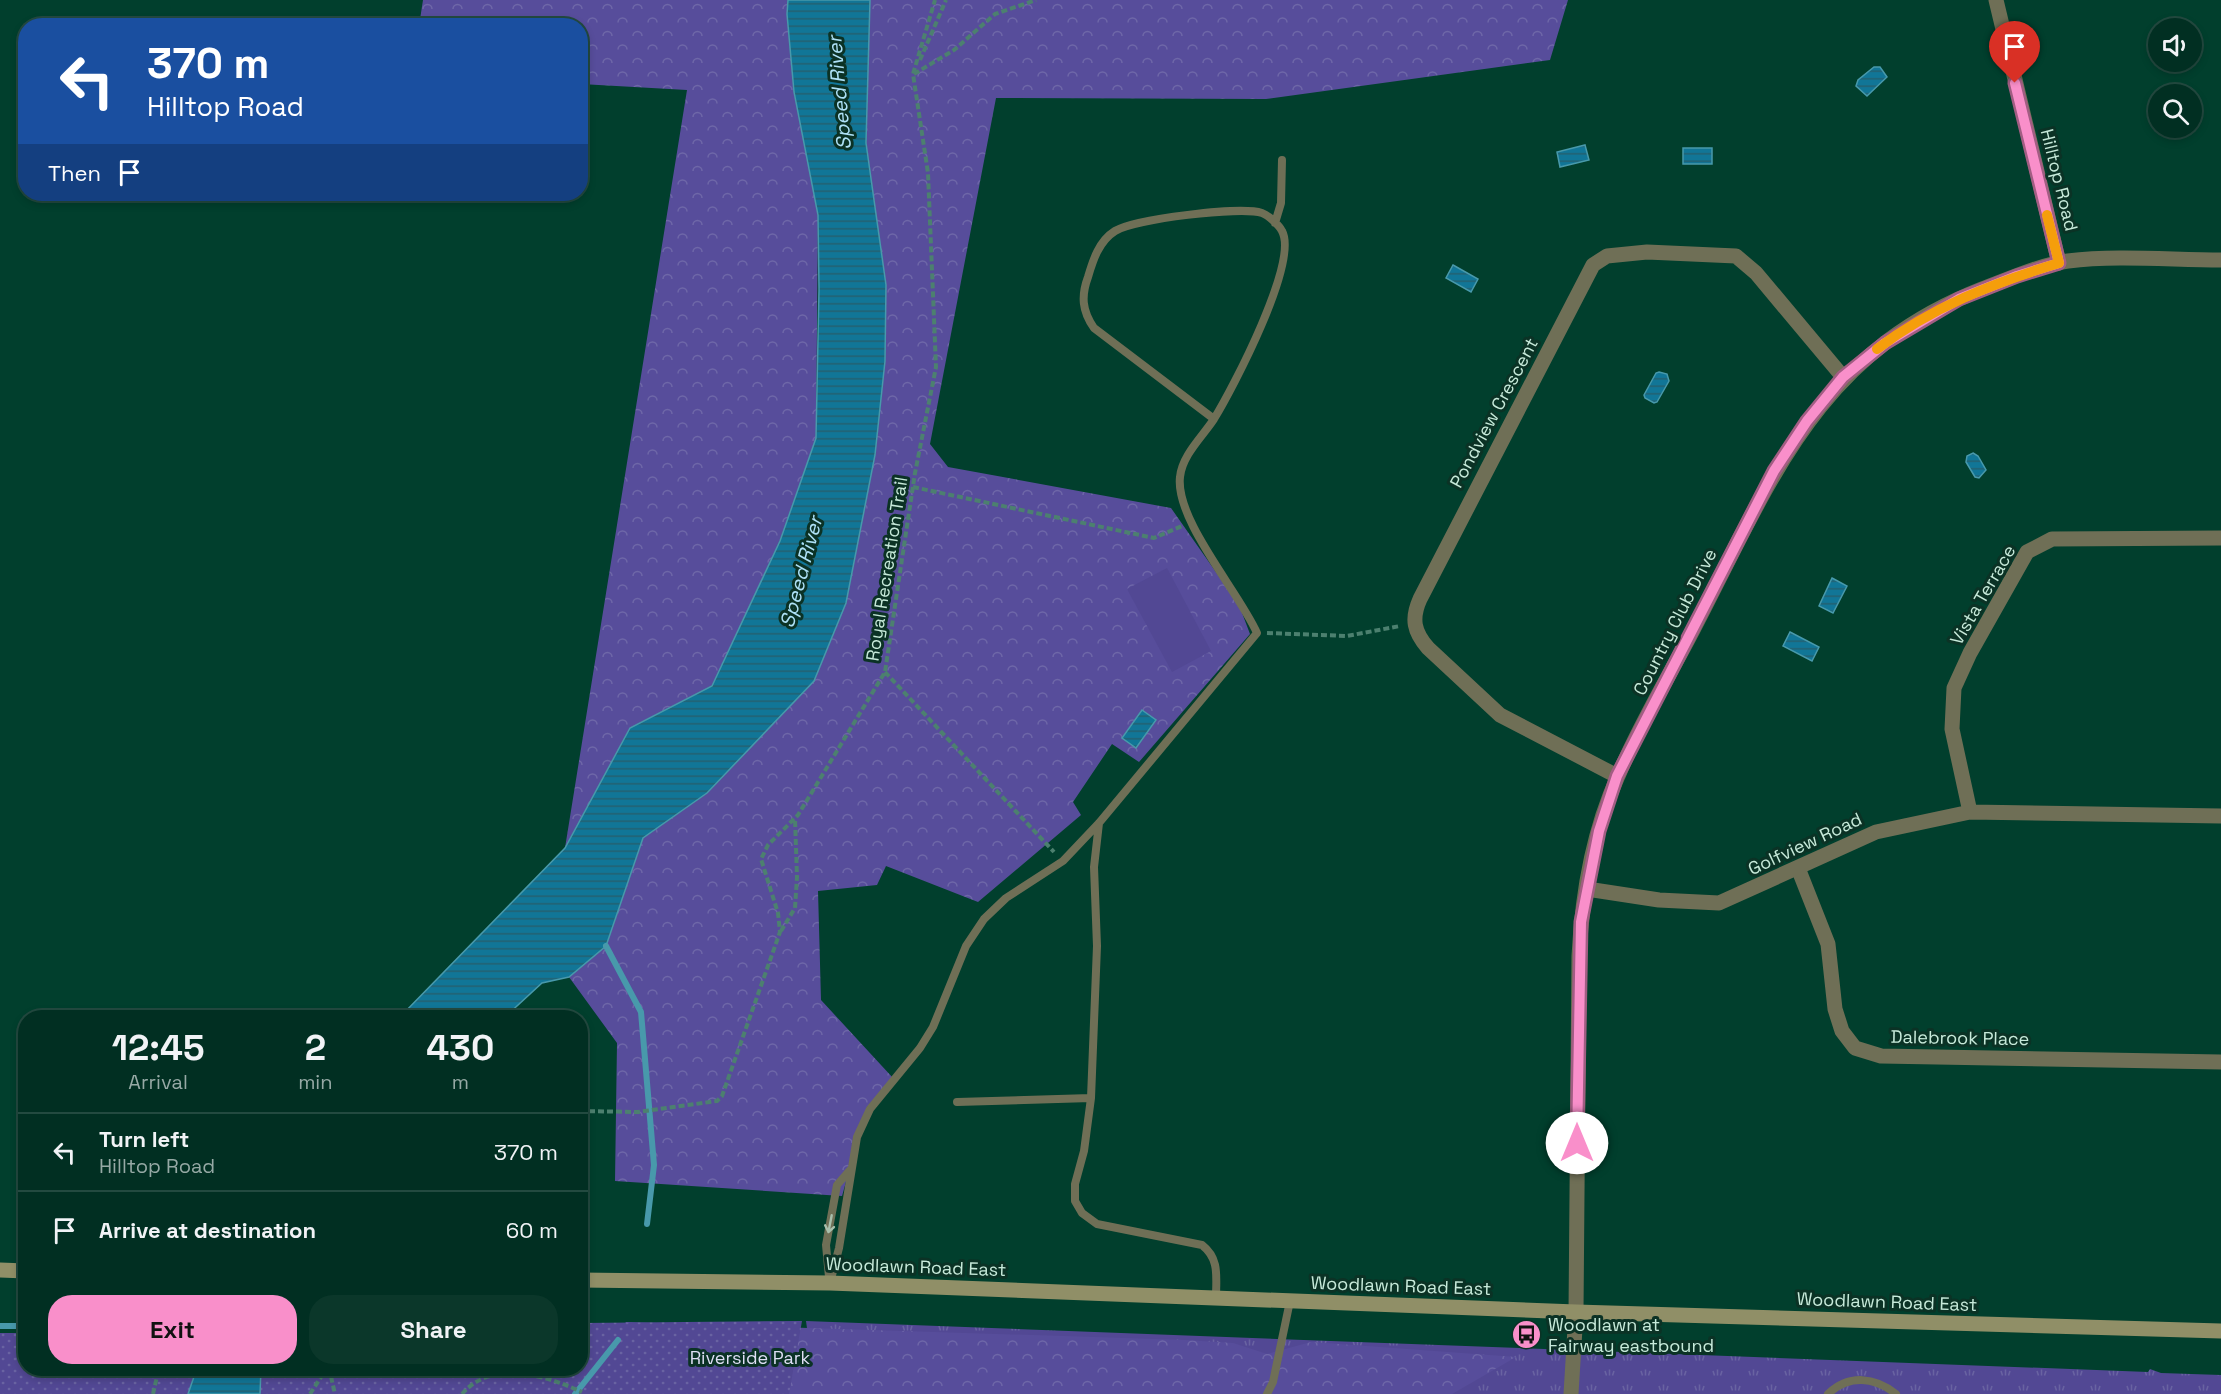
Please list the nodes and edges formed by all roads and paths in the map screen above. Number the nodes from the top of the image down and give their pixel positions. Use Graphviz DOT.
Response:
graph roads {
  1 [pos="934,0"];
  2 [pos="946,0"];
  3 [pos="1036,0"];
  4 [pos="1996,0"];
  5 [pos="913,74"];
  6 [pos="1282,160"];
  7 [pos="1275,223"];
  8 [pos="2221,260"];
  9 [pos="2059,263"];
  10 [pos="1843,377"];
  11 [pos="1214,418"];
  12 [pos="913,487"];
  13 [pos="1191,523"];
  14 [pos="2221,538"];
  15 [pos="1414,624"];
  16 [pos="1257,633"];
  17 [pos="885,672"];
  18 [pos="1617,776"];
  19 [pos="1970,812"];
  20 [pos="2221,816"];
  21 [pos="795,818"];
  22 [pos="1099,823"];
  23 [pos="1063,861"];
  24 [pos="1798,868"];
  25 [pos="1587,888"];
  26 [pos="780,932"];
  27 [pos="2221,1062"];
  28 [pos="1091,1098"];
  29 [pos="957,1102"];
  30 [pos="588,1111"];
  31 [pos="850,1170"];
  32 [pos="0,1270"];
  33 [pos="18,1271"];
  34 [pos="588,1280"];
  35 [pos="830,1283"];
  36 [pos="1216,1298"];
  37 [pos="1290,1301"];
  38 [pos="1576,1312"];
  39 [pos="2221,1331"];
  40 [pos="157,1376"];
  41 [pos="322,1376"];
  42 [pos="330,1376"];
  43 [pos="491,1376"];
  44 [pos="526,1376"];
  45 [pos="582,1392"];
  46 [pos="153,1394"];
  47 [pos="310,1394"];
  48 [pos="335,1394"];
  49 [pos="462,1394"];
  50 [pos="1267,1394"];
  51 [pos="1571,1394"];
  52 [pos="1828,1394"];
  53 [pos="1896,1394"];
  1 -- 5 [label="path, Royal Recreation Trail"];
  2 -- 5 [label="path"];
  3 -- 5 [label="path"];
  4 -- 9 [label="street, Hilltop Road"];
  5 -- 12 [label="path, Royal Recreation Trail"];
  6 -- 7 [label="lane"];
  7 -- 11 [label="lane"];
  7 -- 11 [label="lane"];
  8 -- 9 [label="street, Country Club Drive"];
  9 -- 10 [label="street, Country Club Drive"];
  10 -- 15 [label="street, Pondview Crescent"];
  10 -- 18 [label="street, Country Club Drive"];
  11 -- 13 [label="lane"];
  12 -- 13 [label="path"];
  12 -- 17 [label="path, Royal Recreation Trail"];
  13 -- 16 [label="lane"];
  14 -- 19 [label="street, Vista Terrace"];
  15 -- 16 [label="path"];
  15 -- 18 [label="street"];
  16 -- 22 [label="lane"];
  17 -- 21 [label="path, Royal Recreation Trail"];
  17 -- 23 [label="path"];
  18 -- 25 [label="street, Country Club Drive"];
  19 -- 20 [label="street, Golfview Road"];
  19 -- 24 [label="street, Golfview Road"];
  21 -- 26 [label="path"];
  21 -- 26 [label="path, Royal Recreation Trail"];
  22 -- 23 [label="lane"];
  22 -- 28 [label="lane"];
  23 -- 31 [label="lane"];
  24 -- 25 [label="street, Golfview Road"];
  24 -- 27 [label="street, Dalebrook Place"];
  25 -- 38 [label="street, Country Club Drive"];
  26 -- 30 [label="path"];
  28 -- 29 [label="lane"];
  28 -- 36 [label="lane"];
  31 -- 35 [label="lane"];
  31 -- 35 [label="lane, one-way"];
  32 -- 33 [label="main road"];
  34 -- 35 [label="main road, Woodlawn Road East"];
  35 -- 36 [label="main road, Woodlawn Road East"];
  36 -- 37 [label="main road, Woodlawn Road East"];
  37 -- 38 [label="main road, Woodlawn Road East"];
  37 -- 50 [label="lane"];
  38 -- 39 [label="main road, Woodlawn Road East"];
  38 -- 51 [label="street, Country Club Drive"];
  40 -- 46 [label="path"];
  41 -- 47 [label="path"];
  42 -- 48 [label="path"];
  43 -- 49 [label="path"];
  44 -- 45 [label="path"];
  52 -- 53 [label="lane"];
}
